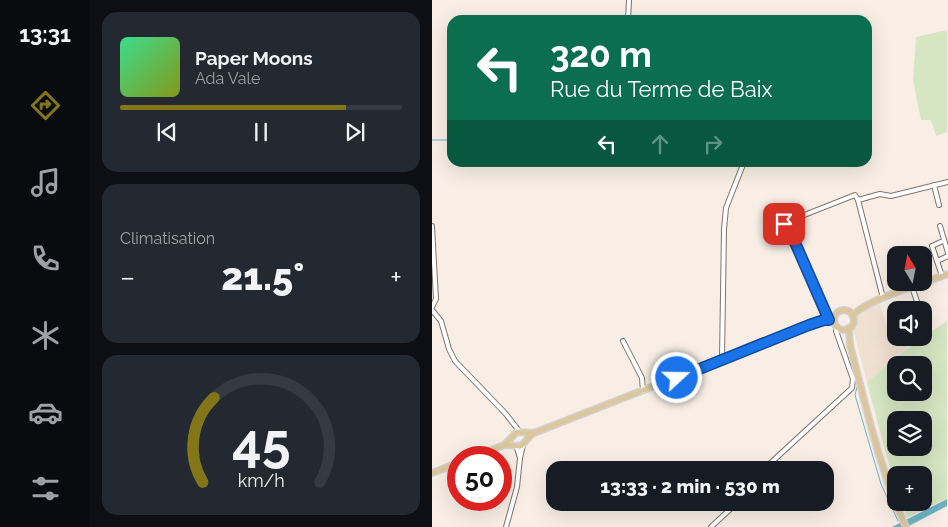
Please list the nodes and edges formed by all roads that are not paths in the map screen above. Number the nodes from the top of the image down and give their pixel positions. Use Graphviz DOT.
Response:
graph roads {
  1 [pos="629,0"];
  2 [pos="628,15"];
  3 [pos="742,167"];
  4 [pos="948,182"];
  5 [pos="934,186"];
  6 [pos="858,198"];
  7 [pos="939,205"];
  8 [pos="432,226"];
  9 [pos="940,226"];
  10 [pos="943,241"];
  11 [pos="948,255"];
  12 [pos="937,261"];
  13 [pos="945,275"];
  14 [pos="932,280"];
  15 [pos="901,291"];
  16 [pos="883,298"];
  17 [pos="873,302"];
  18 [pos="432,309"];
  19 [pos="848,311"];
  20 [pos="853,316"];
  21 [pos="830,319"];
  22 [pos="849,328"];
  23 [pos="839,329"];
  24 [pos="623,341"];
  25 [pos="850,344"];
  26 [pos="722,360"];
  27 [pos="643,391"];
  28 [pos="513,424"];
  29 [pos="521,432"];
  30 [pos="534,433"];
  31 [pos="513,436"];
  32 [pos="524,443"];
  33 [pos="504,445"];
  34 [pos="516,445"];
  35 [pos="520,458"];
  36 [pos="773,461"];
  37 [pos="447,467"];
  38 [pos="432,473"];
  39 [pos="728,511"];
  40 [pos="506,527"];
  41 [pos="711,527"];
  42 [pos="906,527"];
  1 -- 2 [label="street"];
  3 -- 26 [label="street"];
  4 -- 5 [label="street"];
  5 -- 6 [label="street"];
  5 -- 7 [label="street"];
  6 -- 16 [label="street"];
  6 -- 21 [label="street"];
  8 -- 18 [label="street"];
  9 -- 10 [label="street"];
  10 -- 11 [label="street"];
  10 -- 12 [label="street"];
  11 -- 12 [label="street"];
  12 -- 13 [label="street"];
  13 -- 14 [label="main road"];
  15 -- 16 [label="main road"];
  16 -- 17 [label="main road"];
  17 -- 19 [label="main road"];
  17 -- 20 [label="main road"];
  18 -- 28 [label="street"];
  19 -- 20 [label="main road"];
  19 -- 21 [label="main road"];
  20 -- 22 [label="main road"];
  21 -- 23 [label="main road"];
  21 -- 26 [label="main road"];
  22 -- 23 [label="main road"];
  22 -- 25 [label="main road"];
  23 -- 25 [label="main road"];
  23 -- 36 [label="street"];
  24 -- 27 [label="street"];
  25 -- 42 [label="main road"];
  26 -- 27 [label="main road"];
  27 -- 30 [label="main road"];
  28 -- 29 [label="street"];
  28 -- 31 [label="street"];
  29 -- 30 [label="main road"];
  29 -- 31 [label="main road"];
  29 -- 32 [label="main road"];
  30 -- 32 [label="main road"];
  31 -- 33 [label="main road"];
  31 -- 34 [label="main road"];
  32 -- 34 [label="main road"];
  32 -- 35 [label="street"];
  33 -- 34 [label="main road"];
  34 -- 35 [label="street"];
  35 -- 40 [label="street"];
  37 -- 38 [label="main road"];
  39 -- 41 [label="street"];
}
